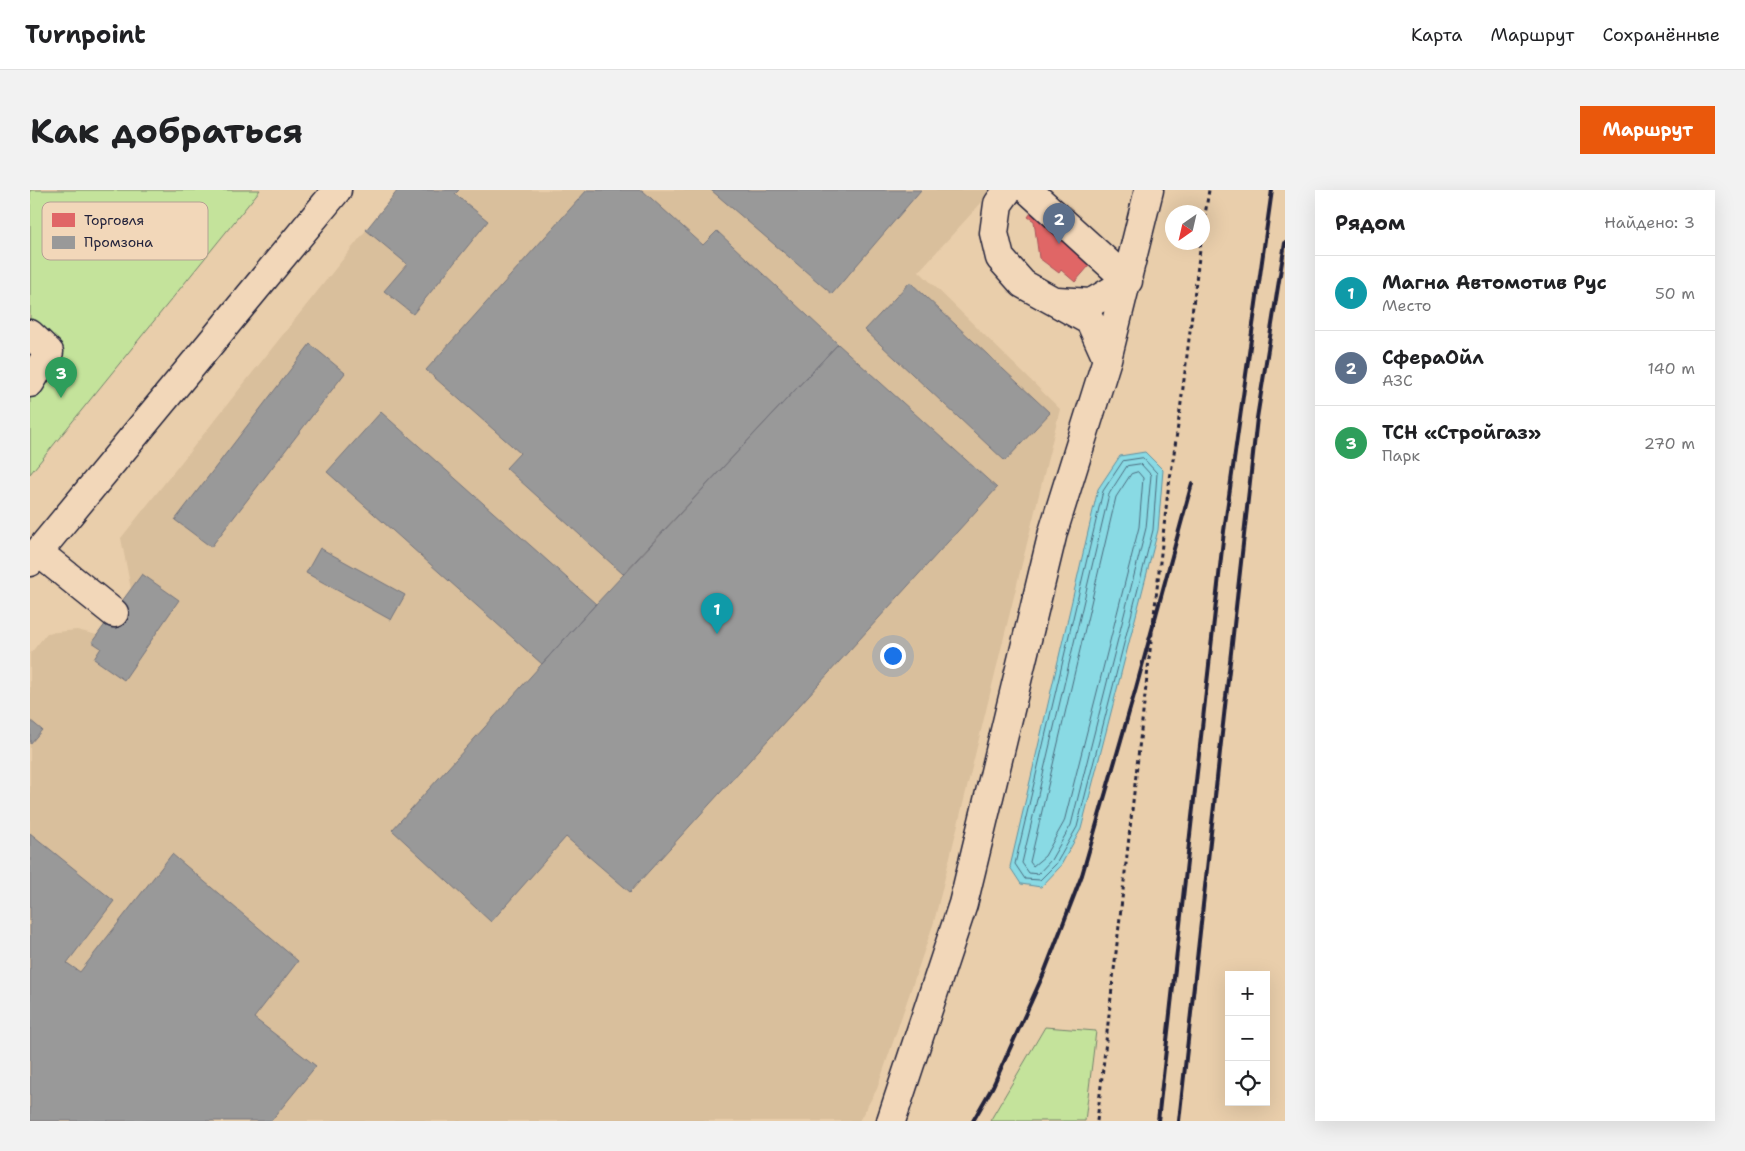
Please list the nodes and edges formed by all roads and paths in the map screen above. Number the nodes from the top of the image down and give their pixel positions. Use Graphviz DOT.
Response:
graph roads {
  1 [pos="337,190"];
  2 [pos="1008,190"];
  3 [pos="1028,190"];
  4 [pos="1149,190"];
  5 [pos="1209,190"];
  6 [pos="1207,205"];
  7 [pos="1200,250"];
  8 [pos="1128,281"];
  9 [pos="1053,301"];
  10 [pos="30,334"];
  11 [pos="1107,359"];
  12 [pos="30,383"];
  13 [pos="34,557"];
  14 [pos="114,612"];
  15 [pos="891,1121"];
  16 [pos="1097,1121"];
  1 -- 13 [label="street"];
  2 -- 9 [label="street"];
  3 -- 8 [label="street"];
  4 -- 8 [label="street"];
  5 -- 6 [label="path"];
  7 -- 16 [label="path"];
  8 -- 9 [label="street"];
  8 -- 11 [label="street"];
  9 -- 11 [label="street"];
  10 -- 12 [label="street"];
  11 -- 15 [label="street"];
  13 -- 14 [label="street"];
}
